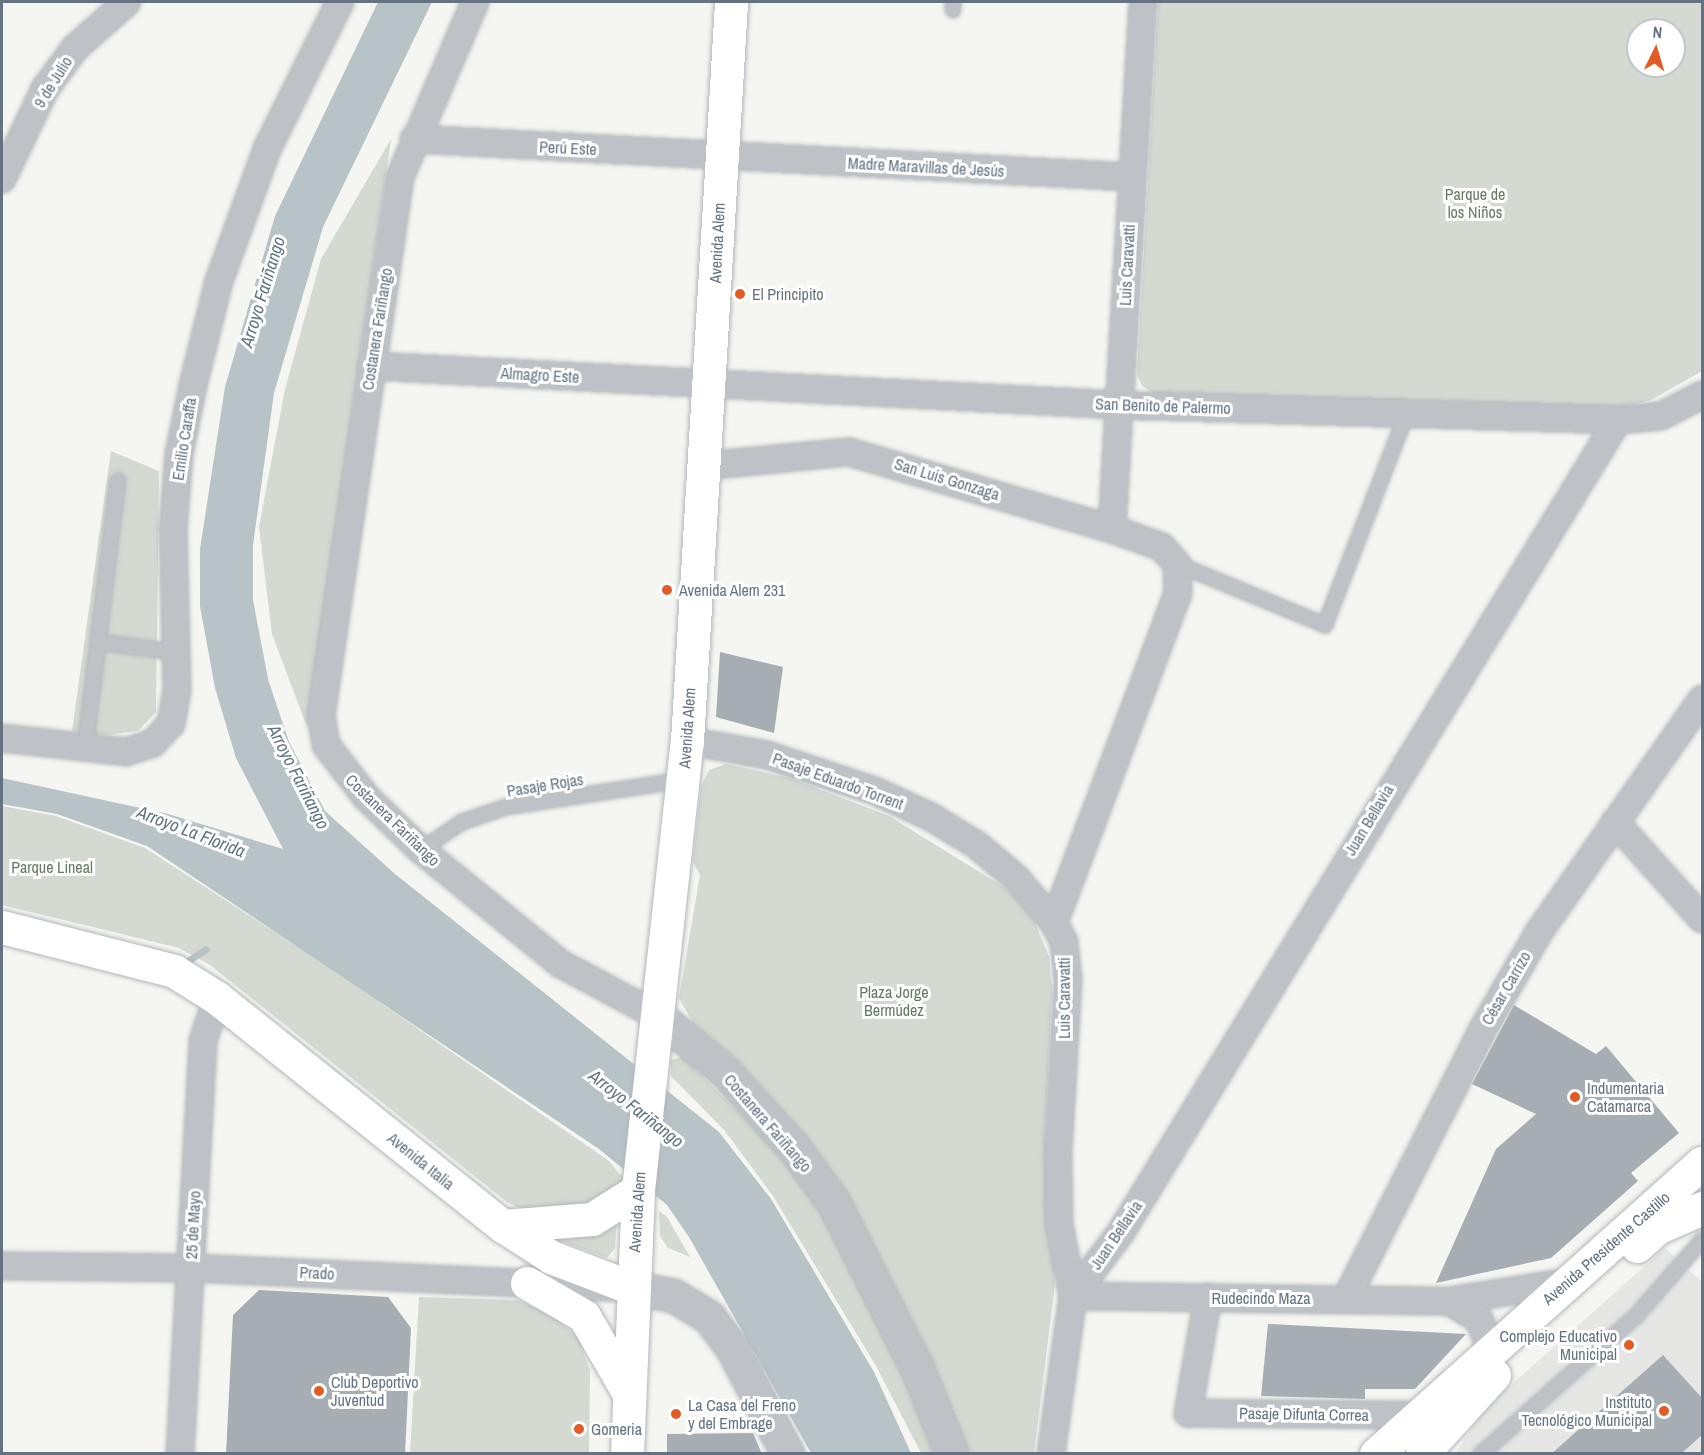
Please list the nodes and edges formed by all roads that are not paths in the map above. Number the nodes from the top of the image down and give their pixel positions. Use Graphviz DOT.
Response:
graph roads {
  1 [pos="127,2"];
  2 [pos="340,2"];
  3 [pos="475,2"];
  4 [pos="731,2"];
  5 [pos="1143,2"];
  6 [pos="414,139"];
  7 [pos="722,157"];
  8 [pos="1131,177"];
  9 [pos="2,179"];
  10 [pos="371,366"];
  11 [pos="708,385"];
  12 [pos="1702,395"];
  13 [pos="1119,405"];
  14 [pos="1407,413"];
  15 [pos="1618,420"];
  16 [pos="704,466"];
  17 [pos="118,481"];
  18 [pos="1112,529"];
  19 [pos="1177,564"];
  20 [pos="98,642"];
  21 [pos="174,652"];
  22 [pos="1702,699"];
  23 [pos="2,738"];
  24 [pos="687,741"];
  25 [pos="85,749"];
  26 [pos="684,779"];
  27 [pos="1615,822"];
  28 [pos="421,850"];
  29 [pos="1702,919"];
  30 [pos="1054,923"];
  31 [pos="2,927"];
  32 [pos="217,998"];
  33 [pos="658,1016"];
  34 [pos="1702,1163"];
  35 [pos="638,1190"];
  36 [pos="1702,1208"];
  37 [pos="503,1226"];
  38 [pos="1702,1240"];
  39 [pos="2,1266"];
  40 [pos="191,1268"];
  41 [pos="1567,1282"];
  42 [pos="527,1283"];
  43 [pos="632,1288"];
  44 [pos="1073,1296"];
  45 [pos="1208,1298"];
  46 [pos="1346,1299"];
  47 [pos="1449,1301"];
  48 [pos="1491,1350"];
  49 [pos="629,1393"];
  50 [pos="1419,1415"];
  51 [pos="180,1454"];
  52 [pos="627,1454"];
  53 [pos="788,1454"];
  54 [pos="952,1454"];
  55 [pos="1051,1454"];
  56 [pos="1376,1454"];
  57 [pos="1422,1454"];
  58 [pos="1481,1454"];
  1 -- 9 [label="street, 9 de Julio"];
  2 -- 21 [label="street, Emilio Caraffa"];
  3 -- 6 [label="street, Costanera Fariñango"];
  4 -- 7 [label="main road, Avenida Alem"];
  5 -- 8 [label="street, Luis Caravatti"];
  6 -- 7 [label="street, Perú Este"];
  6 -- 10 [label="street, Costanera Fariñango"];
  7 -- 8 [label="street, Madre Maravillas de Jesús"];
  7 -- 11 [label="main road, Avenida Alem"];
  8 -- 13 [label="street, Luis Caravatti"];
  10 -- 11 [label="street, Almagro Este"];
  10 -- 28 [label="street, Costanera Fariñango"];
  11 -- 13 [label="street, San Benito de Palermo"];
  11 -- 16 [label="main road, Avenida Alem"];
  12 -- 15 [label="street"];
  13 -- 14 [label="street, San Benito de Palermo"];
  13 -- 18 [label="street, Luis Caravatti"];
  14 -- 15 [label="street, San Benito de Palermo"];
  14 -- 19 [label="lane"];
  15 -- 44 [label="street, Juan Bellavia"];
  16 -- 18 [label="street, San Luis Gonzaga"];
  16 -- 24 [label="main road, Avenida Alem"];
  17 -- 20 [label="lane"];
  18 -- 19 [label="street, San Luis Gonzaga"];
  19 -- 30 [label="street"];
  20 -- 21 [label="lane"];
  20 -- 25 [label="lane"];
  21 -- 25 [label="street, Emilio Caraffa"];
  22 -- 27 [label="street, César Carrizo"];
  23 -- 25 [label="street, Emilio Caraffa"];
  24 -- 26 [label="main road, Avenida Alem"];
  24 -- 30 [label="street, Pasaje Eduardo Torrent"];
  26 -- 28 [label="lane, Pasaje Rojas"];
  26 -- 33 [label="main road, Avenida Alem"];
  27 -- 29 [label="street"];
  27 -- 46 [label="street, César Carrizo"];
  28 -- 33 [label="street, Costanera Fariñango"];
  30 -- 44 [label="street, Luis Caravatti"];
  31 -- 32 [label="main road, Avenida Italia"];
  32 -- 37 [label="main road, Avenida Italia"];
  32 -- 40 [label="street, 25 de Mayo"];
  33 -- 35 [label="main road, Avenida Alem"];
  33 -- 54 [label="street, Costanera Fariñango"];
  34 -- 41 [label="main road, Avenida Presidente Castillo"];
  35 -- 37 [label="main road"];
  35 -- 43 [label="main road, Avenida Alem"];
  36 -- 57 [label="main road, Avenida Presidente Castillo"];
  37 -- 43 [label="main road, Avenida Italia"];
  38 -- 58 [label="lane"];
  39 -- 40 [label="street, Prado"];
  40 -- 42 [label="street, Prado"];
  40 -- 51 [label="street, 25 de Mayo"];
  41 -- 47 [label="street, Rudecindo Maza"];
  41 -- 48 [label="main road, Avenida Presidente Castillo"];
  42 -- 43 [label="street, Prado"];
  42 -- 49 [label="main road"];
  43 -- 49 [label="main road, Avenida Alem"];
  43 -- 53 [label="street, Avenida Italia"];
  44 -- 45 [label="street, Rudecindo Maza"];
  44 -- 55 [label="street, Luis Caravatti"];
  45 -- 46 [label="street, Rudecindo Maza"];
  45 -- 50 [label="street, Pasaje Difunta Correa"];
  46 -- 47 [label="street, Rudecindo Maza"];
  47 -- 48 [label="street, Rudecindo Maza"];
  48 -- 50 [label="main road, Avenida Presidente Castillo"];
  49 -- 52 [label="main road, Avenida Alem"];
  50 -- 56 [label="main road, Avenida Presidente Castillo"];
}
